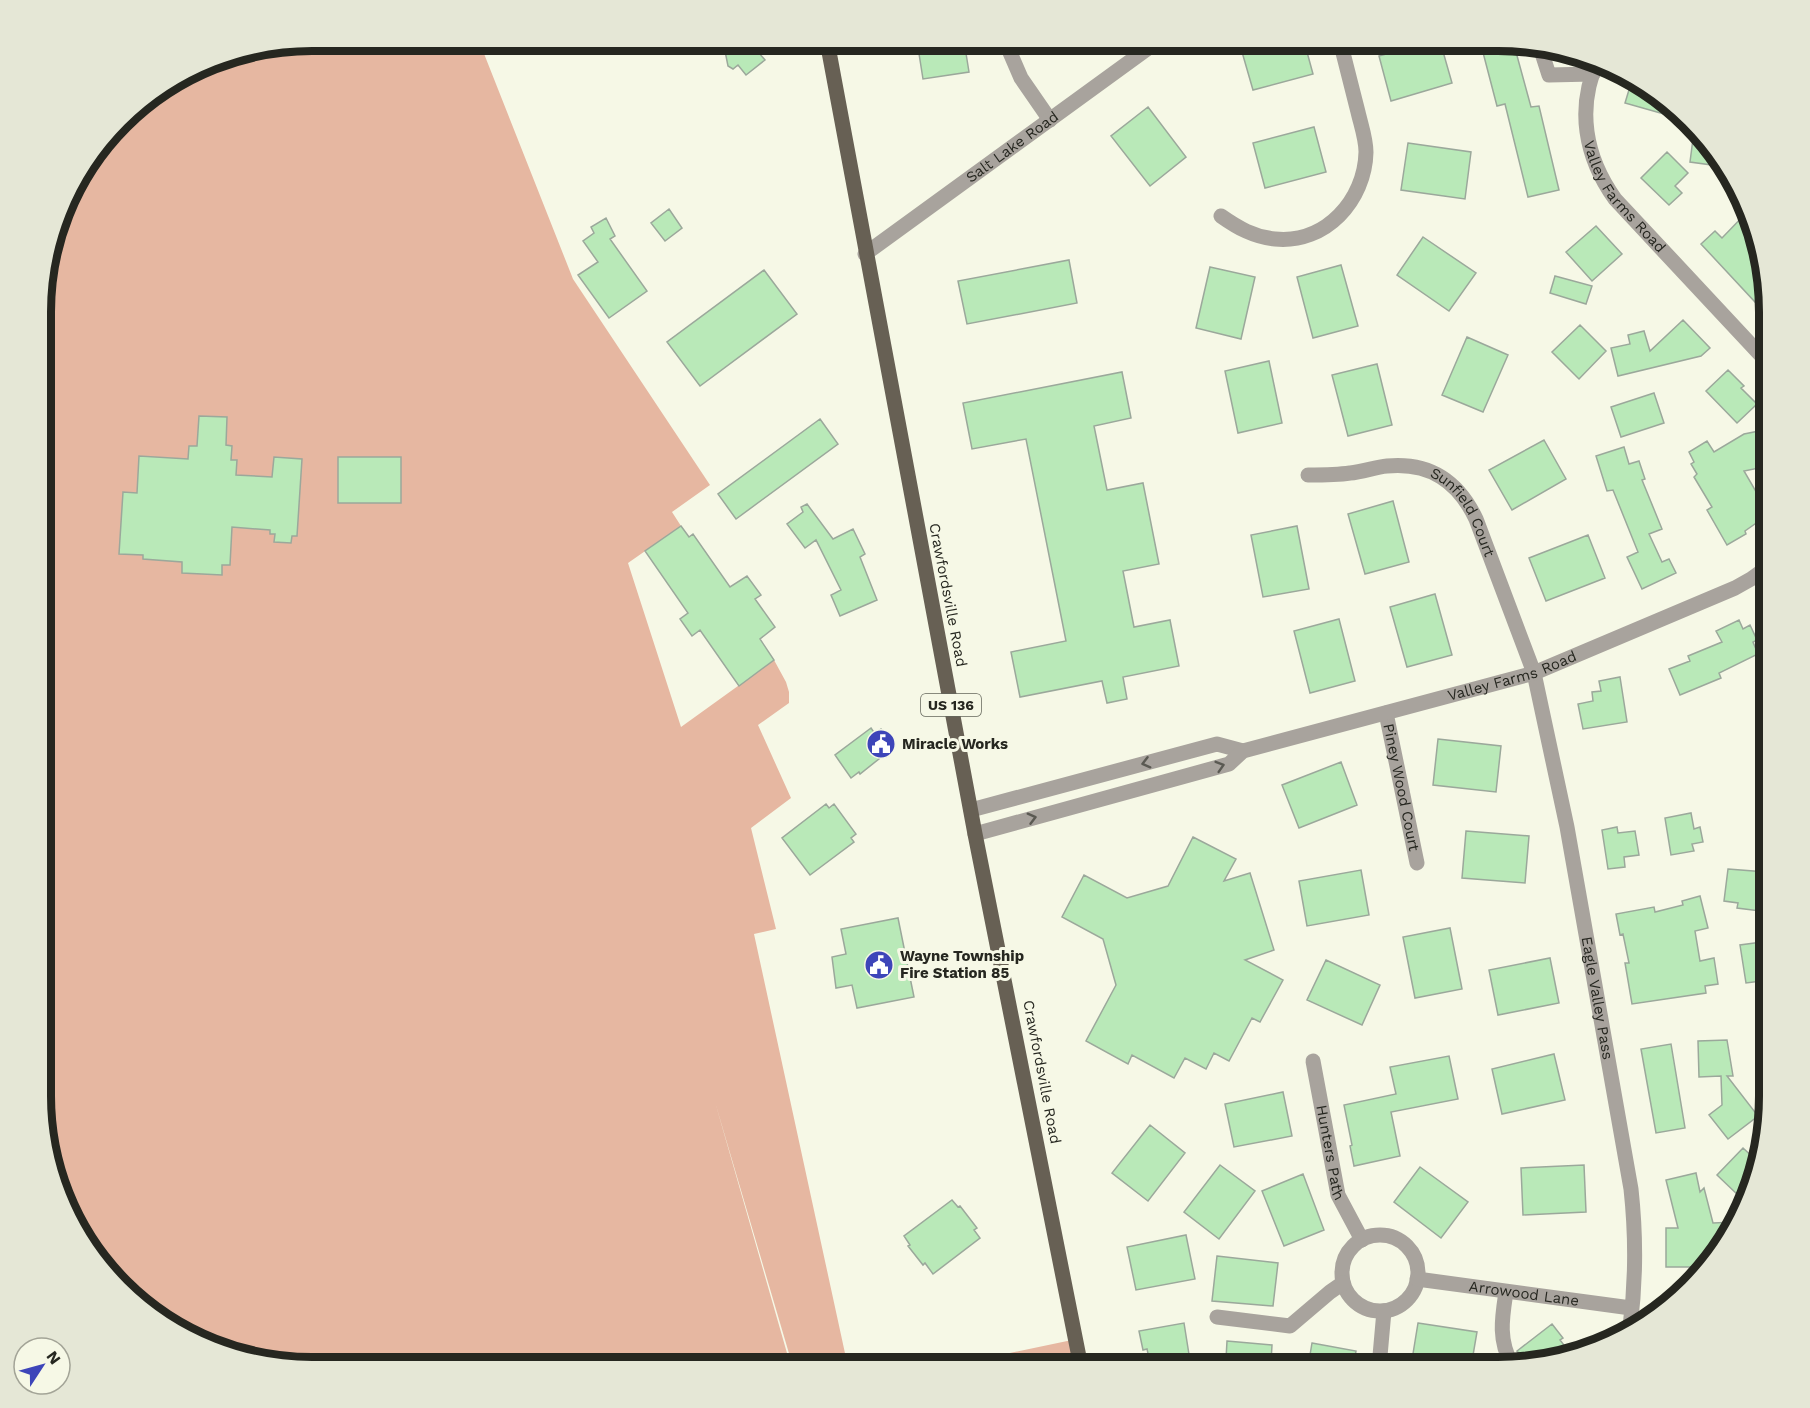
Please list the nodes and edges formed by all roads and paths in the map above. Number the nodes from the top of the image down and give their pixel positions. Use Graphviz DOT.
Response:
graph roads {
  1 [pos="829,51"];
  2 [pos="1010,51"];
  3 [pos="1144,51"];
  4 [pos="1342,51"];
  5 [pos="1543,55"];
  6 [pos="1590,68"];
  7 [pos="1595,70"];
  8 [pos="1050,120"];
  9 [pos="1221,216"];
  10 [pos="866,254"];
  11 [pos="1759,353"];
  12 [pos="1308,475"];
  13 [pos="1759,573"];
  14 [pos="1534,673"];
  15 [pos="1386,712"];
  16 [pos="1243,751"];
  17 [pos="971,810"];
  18 [pos="975,834"];
  19 [pos="1417,863"];
  20 [pos="1313,1061"];
  21 [pos="1362,1240"];
  22 [pos="1417,1279"];
  23 [pos="1343,1283"];
  24 [pos="1506,1292"];
  25 [pos="1631,1308"];
  26 [pos="1384,1311"];
  27 [pos="1217,1317"];
  28 [pos="1630,1321"];
  29 [pos="1508,1356"];
  30 [pos="1079,1357"];
  31 [pos="1380,1357"];
  1 -- 10 [label="main road, Crawfordsville Road / US 136"];
  2 -- 8 [label="street"];
  3 -- 8 [label="street, Salt Lake Road"];
  4 -- 9 [label="street"];
  5 -- 6 [label="street"];
  7 -- 11 [label="street, Valley Farms Road"];
  8 -- 10 [label="street, Salt Lake Road"];
  10 -- 17 [label="main road, Crawfordsville Road / US 136"];
  12 -- 14 [label="street, Sunfield Court"];
  13 -- 14 [label="street, Valley Farms Road"];
  14 -- 15 [label="street, Valley Farms Road"];
  14 -- 25 [label="street, Eagle Valley Pass"];
  15 -- 16 [label="street, Valley Farms Road"];
  15 -- 19 [label="street, Piney Wood Court"];
  16 -- 17 [label="street, Valley Farms Road, one-way"];
  18 -- 16 [label="street, Valley Farms Road, one-way"];
  17 -- 18 [label="main road, Crawfordsville Road / US 136"];
  18 -- 30 [label="main road, Crawfordsville Road / US 136"];
  20 -- 21 [label="street, Hunters Path"];
  21 -- 22 [label="street"];
  21 -- 23 [label="street"];
  22 -- 24 [label="street, Arrowood Lane"];
  22 -- 26 [label="street"];
  23 -- 26 [label="street"];
  23 -- 27 [label="street"];
  24 -- 25 [label="street, Arrowood Lane"];
  24 -- 29 [label="street"];
  25 -- 28 [label="street, Eagle Valley Pass"];
  26 -- 31 [label="street"];
}
